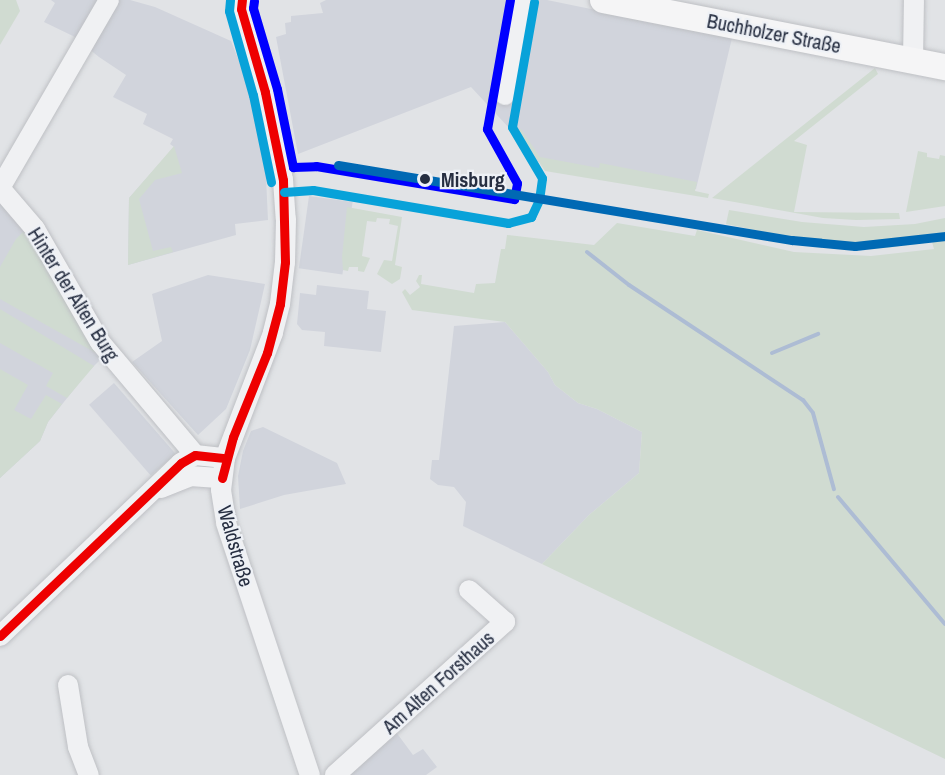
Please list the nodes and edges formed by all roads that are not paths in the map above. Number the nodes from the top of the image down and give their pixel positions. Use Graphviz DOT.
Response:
graph roads {
  1 [pos="109,0"];
  2 [pos="242,0"];
  3 [pos="522,0"];
  4 [pos="603,0"];
  5 [pos="914,0"];
  6 [pos="913,61"];
  7 [pos="945,67"];
  8 [pos="504,95"];
  9 [pos="0,188"];
  10 [pos="195,454"];
  11 [pos="225,458"];
  12 [pos="222,478"];
  13 [pos="152,493"];
  14 [pos="469,590"];
  15 [pos="0,636"];
  16 [pos="68,686"];
  17 [pos="89,775"];
  18 [pos="310,775"];
  19 [pos="335,775"];
  1 -- 9 [label="street"];
  2 -- 11 [label="street, Waldstraße"];
  3 -- 8 [label="street"];
  4 -- 6 [label="main road, Buchholzer Straße"];
  5 -- 6 [label="street"];
  6 -- 7 [label="main road, Buchholzer Straße"];
  9 -- 10 [label="street, Hinter der Alten Burg"];
  10 -- 11 [label="street"];
  10 -- 13 [label="street"];
  11 -- 12 [label="street, Waldstraße"];
  12 -- 13 [label="street"];
  12 -- 18 [label="street, Waldstraße"];
  13 -- 15 [label="street"];
  14 -- 19 [label="street, Am Alten Forsthaus"];
  16 -- 17 [label="street"];
}
